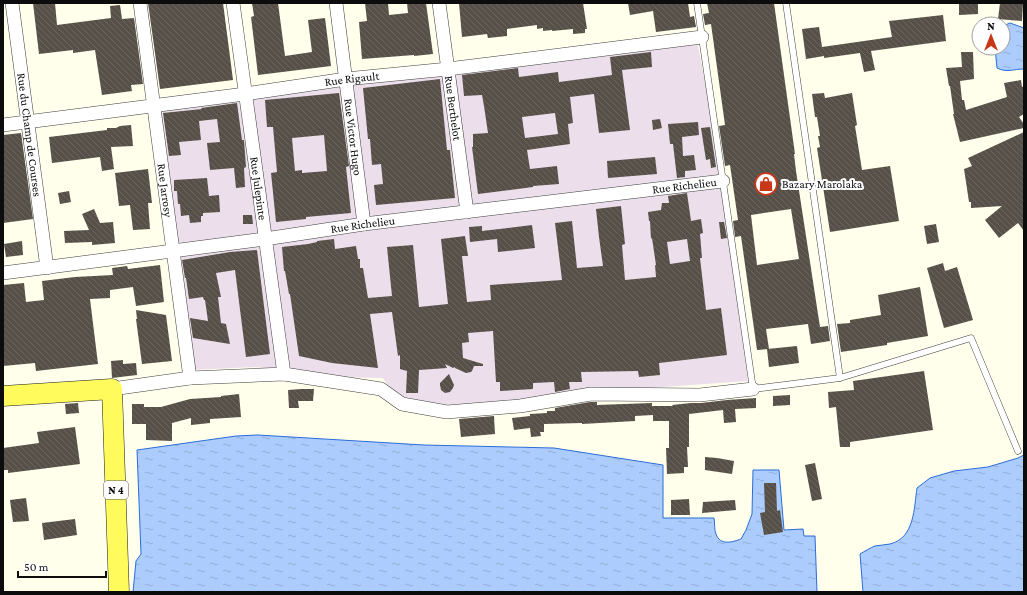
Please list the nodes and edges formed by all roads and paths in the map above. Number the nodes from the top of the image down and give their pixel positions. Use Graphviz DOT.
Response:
graph roads {
  1 [pos="12,3"];
  2 [pos="140,3"];
  3 [pos="233,3"];
  4 [pos="336,3"];
  5 [pos="439,3"];
  6 [pos="697,3"];
  7 [pos="786,3"];
  8 [pos="702,37"];
  9 [pos="448,68"];
  10 [pos="346,79"];
  11 [pos="246,94"];
  12 [pos="154,106"];
  13 [pos="28,122"];
  14 [pos="3,125"];
  15 [pos="723,181"];
  16 [pos="467,212"];
  17 [pos="364,224"];
  18 [pos="265,239"];
  19 [pos="173,251"];
  20 [pos="47,268"];
  21 [pos="3,273"];
  22 [pos="284,374"];
  23 [pos="190,378"];
  24 [pos="840,378"];
  25 [pos="112,389"];
  26 [pos="753,389"];
  27 [pos="3,396"];
  28 [pos="1018,451"];
  29 [pos="119,592"];
  1 -- 13 [label="street, Rue du Champ de Courses"];
  2 -- 12 [label="street, Rue Jarrosy"];
  3 -- 11 [label="street, Rue Julepinte"];
  4 -- 10 [label="street, Rue Victor Hugo"];
  5 -- 9 [label="street, Rue Berthelot"];
  6 -- 8 [label="lane"];
  7 -- 24 [label="lane"];
  8 -- 9 [label="street, Rue Rigault"];
  8 -- 15 [label="lane"];
  9 -- 10 [label="street, Rue Rigault"];
  9 -- 16 [label="street, Rue Berthelot"];
  10 -- 11 [label="street, Rue Rigault"];
  10 -- 17 [label="street, Rue Victor Hugo"];
  11 -- 12 [label="street, Rue Rigault"];
  11 -- 18 [label="street, Rue Julepinte"];
  12 -- 13 [label="street, Rue Rigault"];
  12 -- 19 [label="street, Rue Jarrosy"];
  13 -- 14 [label="street, Rue Rigault"];
  13 -- 20 [label="street, Rue du Champ de Courses"];
  15 -- 16 [label="street, Rue Richelieu"];
  15 -- 26 [label="lane"];
  16 -- 17 [label="street, Rue Richelieu"];
  17 -- 18 [label="street, Rue Richelieu"];
  18 -- 19 [label="street, Rue Richelieu"];
  18 -- 22 [label="street, Rue Julepinte"];
  19 -- 20 [label="street, Rue Richelieu"];
  19 -- 23 [label="street, Rue Jarrosy"];
  20 -- 21 [label="street, Rue Richelieu"];
  22 -- 23 [label="street"];
  22 -- 26 [label="street"];
  23 -- 25 [label="street"];
  24 -- 26 [label="lane"];
  24 -- 28 [label="lane"];
  25 -- 27 [label="main road"];
  25 -- 29 [label="main road, N 4"];
}
